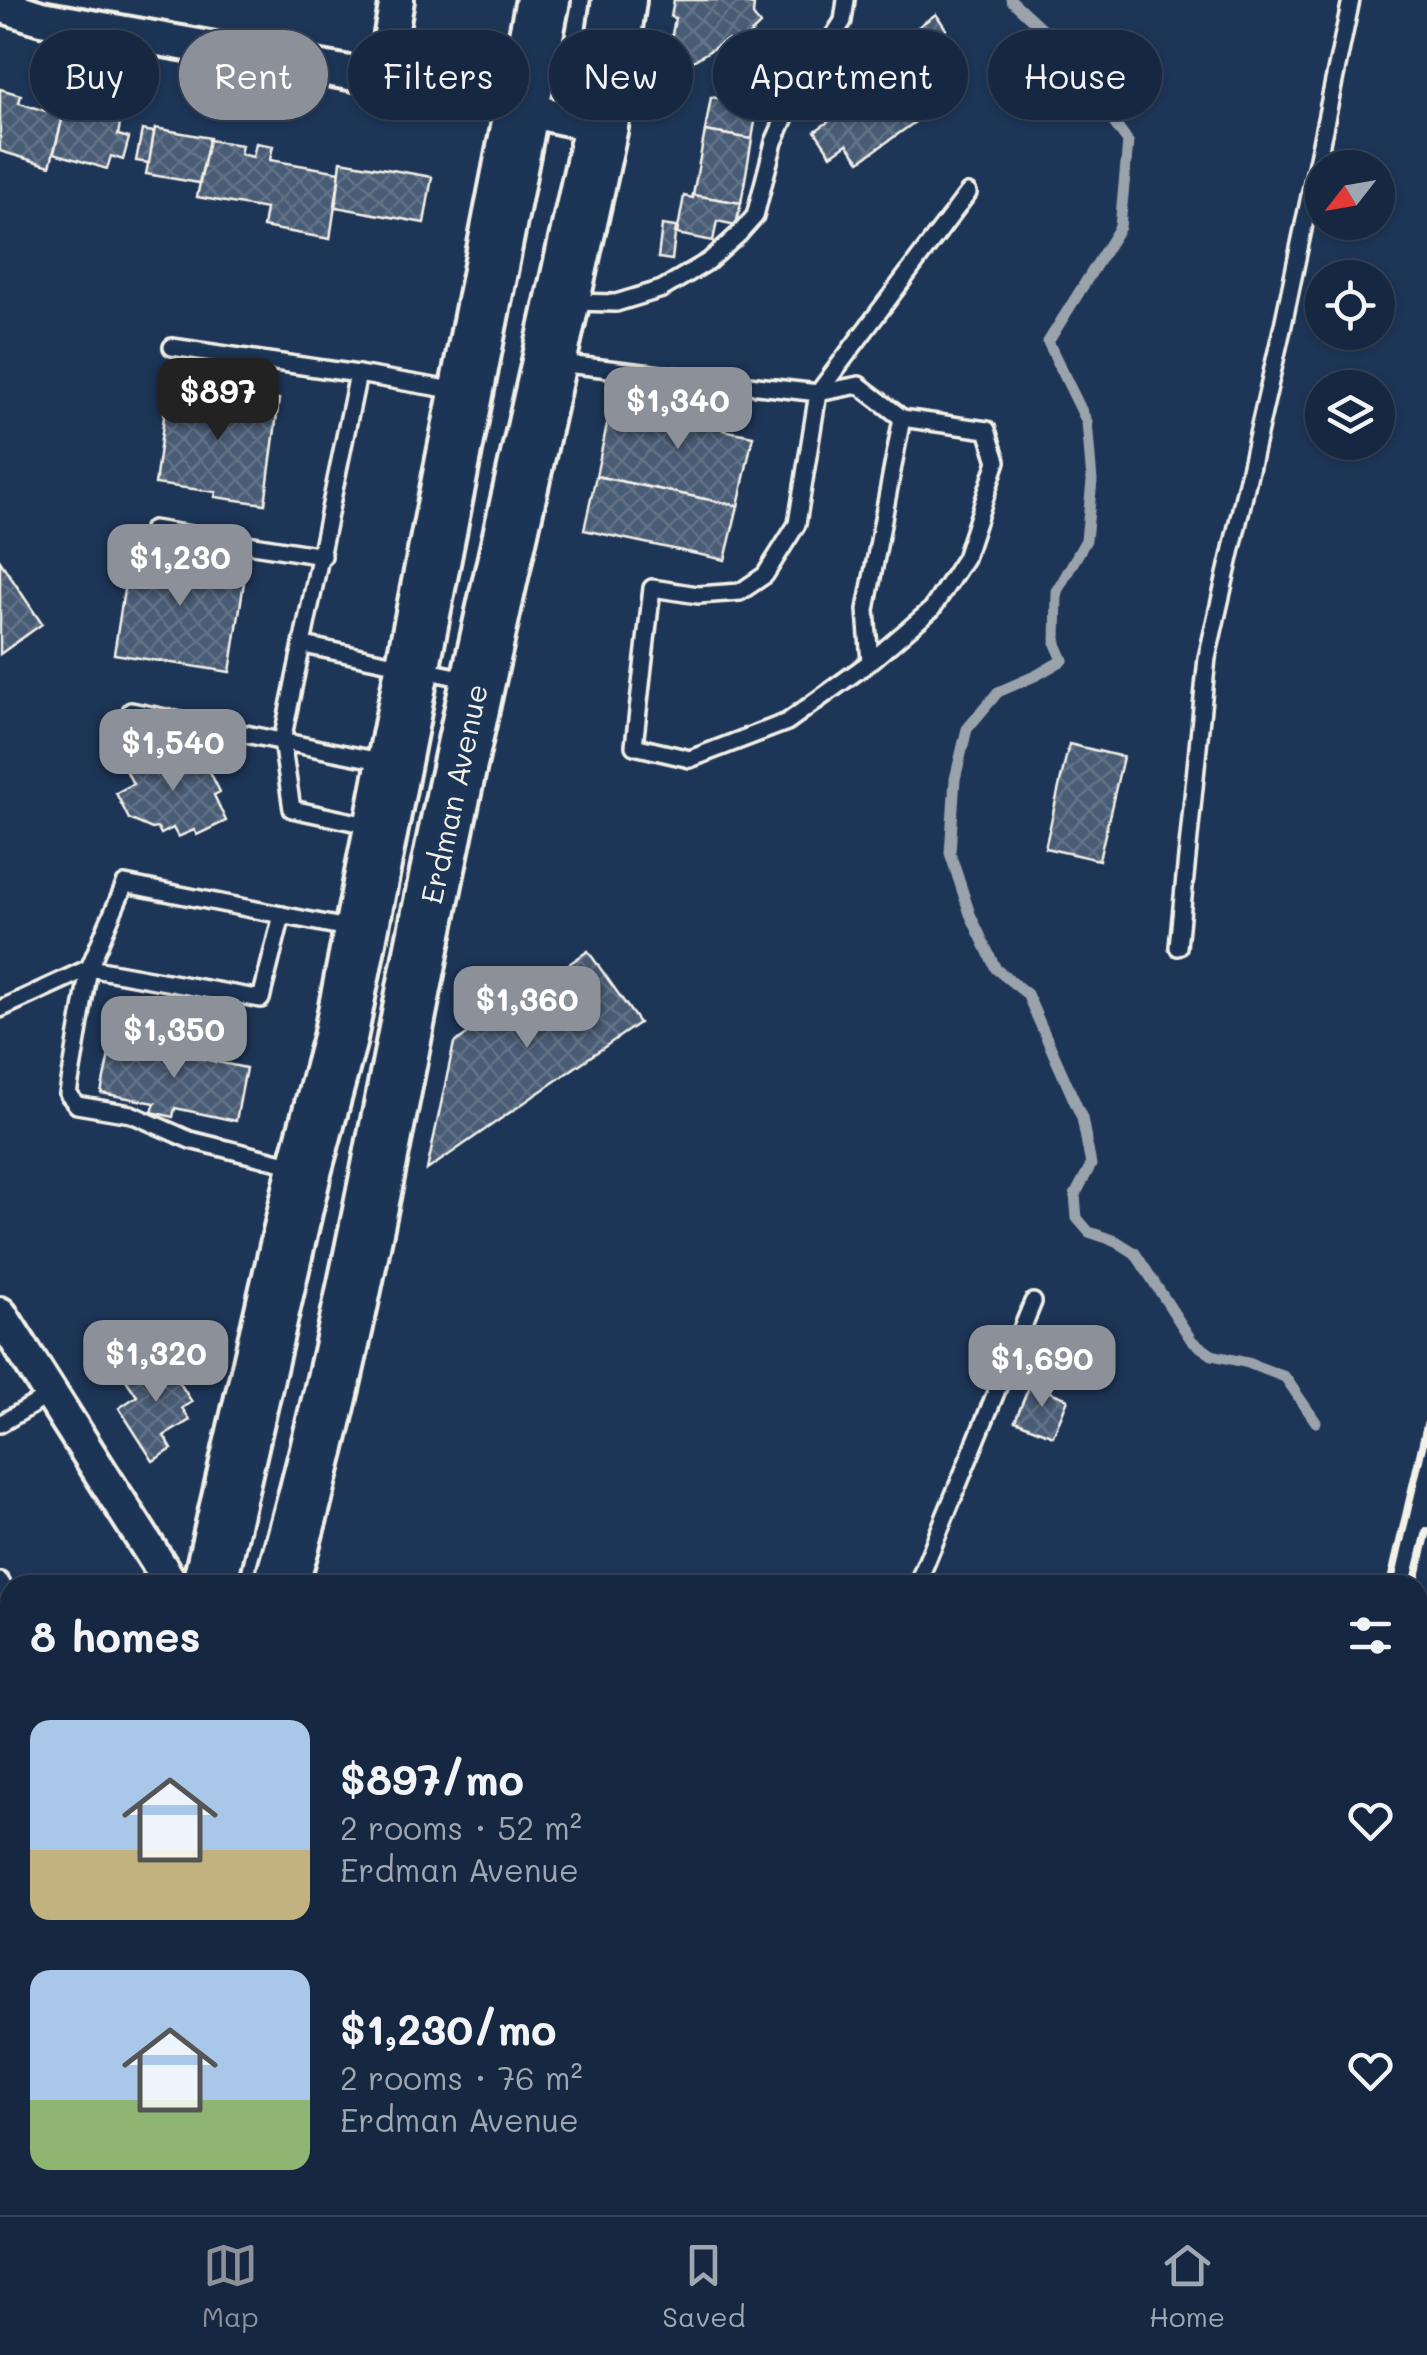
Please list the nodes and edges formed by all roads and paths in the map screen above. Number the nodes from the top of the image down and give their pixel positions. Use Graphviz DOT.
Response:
graph roads {
  1 [pos="396,0"];
  2 [pos="543,0"];
  3 [pos="619,0"];
  4 [pos="846,0"];
  5 [pos="1351,0"];
  6 [pos="0,5"];
  7 [pos="391,30"];
  8 [pos="348,73"];
  9 [pos="529,73"];
  10 [pos="529,111"];
  11 [pos="520,120"];
  12 [pos="601,126"];
  13 [pos="968,193"];
  14 [pos="563,302"];
  15 [pos="172,348"];
  16 [pos="550,362"];
  17 [pos="358,374"];
  18 [pos="467,392"];
  19 [pos="818,393"];
  20 [pos="902,418"];
  21 [pos="153,529"];
  22 [pos="323,556"];
  23 [pos="304,646"];
  24 [pos="870,662"];
  25 [pos="412,668"];
  26 [pos="480,682"];
  27 [pos="131,710"];
  28 [pos="282,741"];
  29 [pos="394,764"];
  30 [pos="381,828"];
  31 [pos="282,915"];
  32 [pos="361,930"];
  33 [pos="1178,946"];
  34 [pos="89,968"];
  35 [pos="0,1009"];
  36 [pos="305,1168"];
  37 [pos="1034,1302"];
  38 [pos="0,1314"];
  39 [pos="51,1394"];
  40 [pos="0,1424"];
  41 [pos="166,1575"];
  42 [pos="211,1575"];
  43 [pos="283,1575"];
  44 [pos="922,1575"];
  1 -- 7 [label="street"];
  2 -- 9 [label="main road"];
  3 -- 12 [label="main road, Erdman Avenue"];
  4 -- 14 [label="lane"];
  5 -- 33 [label="lane"];
  6 -- 8 [label="street"];
  10 -- 12 [label="street"];
  11 -- 18 [label="main road"];
  12 -- 14 [label="main road, Erdman Avenue"];
  13 -- 19 [label="lane"];
  14 -- 16 [label="main road, Erdman Avenue"];
  15 -- 17 [label="lane"];
  16 -- 19 [label="lane"];
  16 -- 26 [label="main road, Erdman Avenue"];
  17 -- 18 [label="lane"];
  17 -- 22 [label="lane"];
  18 -- 25 [label="main road"];
  19 -- 20 [label="lane"];
  19 -- 24 [label="lane"];
  20 -- 24 [label="lane"];
  20 -- 24 [label="lane"];
  21 -- 22 [label="lane"];
  22 -- 23 [label="lane"];
  23 -- 25 [label="lane"];
  23 -- 28 [label="lane"];
  25 -- 26 [label="lane"];
  25 -- 29 [label="main road"];
  26 -- 43 [label="main road, Erdman Avenue"];
  27 -- 28 [label="lane"];
  28 -- 29 [label="lane"];
  28 -- 30 [label="lane"];
  29 -- 30 [label="main road"];
  30 -- 32 [label="main road"];
  31 -- 32 [label="lane"];
  31 -- 34 [label="lane"];
  31 -- 34 [label="lane"];
  32 -- 36 [label="main road"];
  34 -- 35 [label="lane"];
  34 -- 36 [label="lane"];
  36 -- 42 [label="main road"];
  37 -- 44 [label="lane"];
  38 -- 39 [label="street"];
  39 -- 40 [label="lane"];
  39 -- 41 [label="street"];
}
